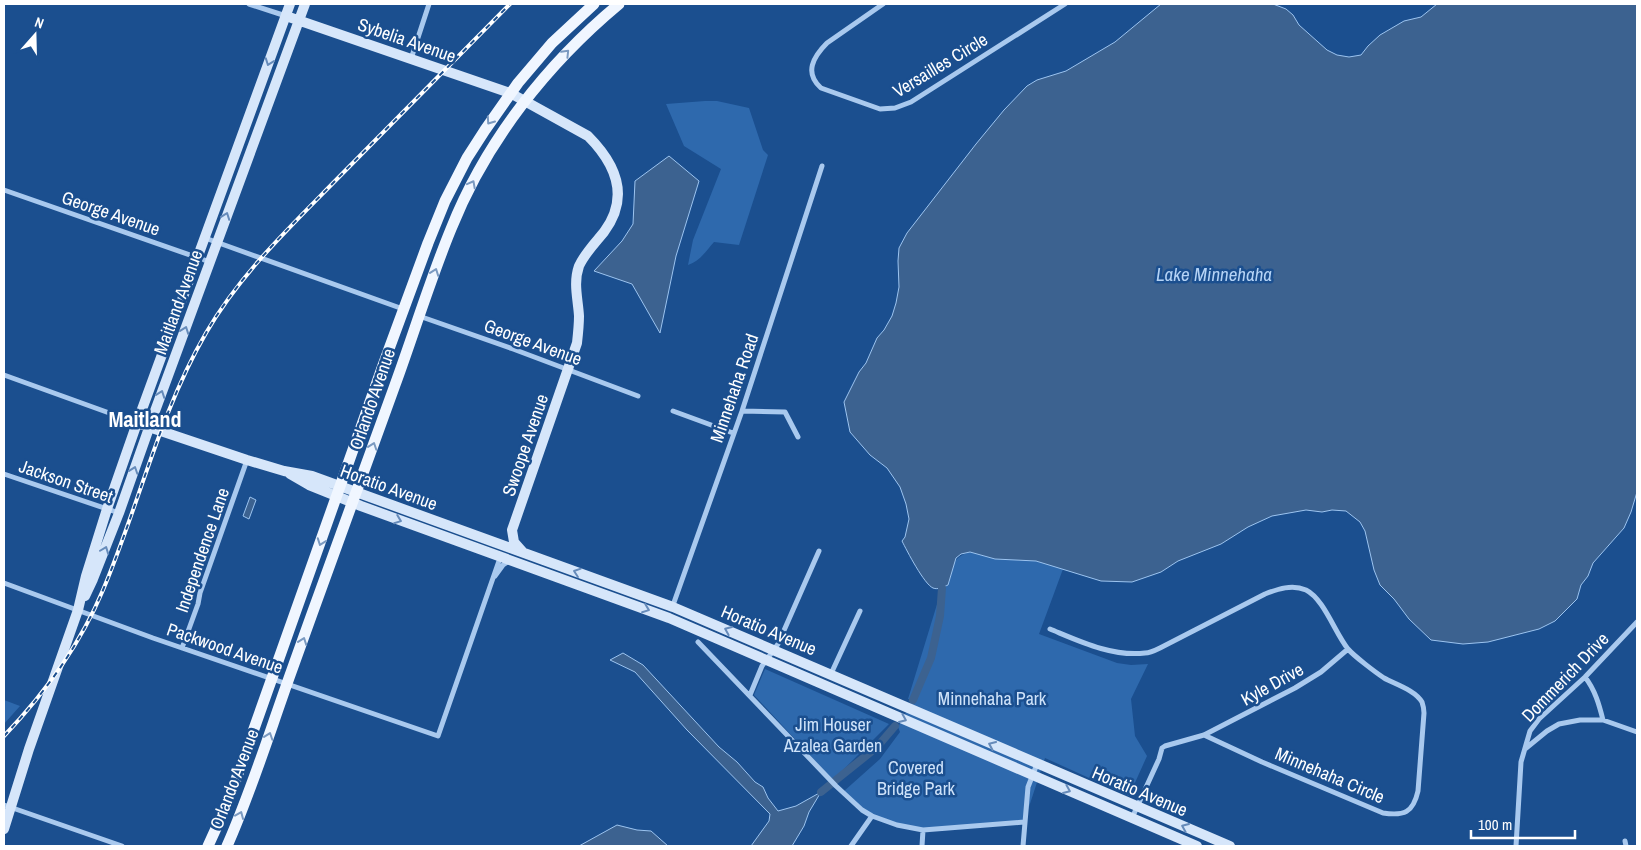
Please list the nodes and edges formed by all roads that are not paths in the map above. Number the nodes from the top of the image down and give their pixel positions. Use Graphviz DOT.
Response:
graph roads {
  1 [pos="249,4"];
  2 [pos="290,4"];
  3 [pos="305,4"];
  4 [pos="429,4"];
  5 [pos="594,4"];
  6 [pos="619,4"];
  7 [pos="883,4"];
  8 [pos="1065,4"];
  9 [pos="286,16"];
  10 [pos="299,20"];
  11 [pos="411,59"];
  12 [pos="510,93"];
  13 [pos="524,101"];
  14 [pos="822,166"];
  15 [pos="4,190"];
  16 [pos="204,238"];
  17 [pos="217,242"];
  18 [pos="197,258"];
  19 [pos="210,262"];
  20 [pos="403,310"];
  21 [pos="419,316"];
  22 [pos="161,357"];
  23 [pos="173,361"];
  24 [pos="569,370"];
  25 [pos="4,375"];
  26 [pos="638,396"];
  27 [pos="673,411"];
  28 [pos="742,411"];
  29 [pos="137,423"];
  30 [pos="149,428"];
  31 [pos="733,433"];
  32 [pos="798,437"];
  33 [pos="247,460"];
  34 [pos="4,474"];
  35 [pos="339,491"];
  36 [pos="355,497"];
  37 [pos="107,509"];
  38 [pos="119,513"];
  39 [pos="512,530"];
  40 [pos="492,542"];
  41 [pos="819,551"];
  42 [pos="522,552"];
  43 [pos="505,559"];
  44 [pos="492,581"];
  45 [pos="4,583"];
  46 [pos="673,607"];
  47 [pos="78,610"];
  48 [pos="860,611"];
  49 [pos="669,618"];
  50 [pos="1637,622"];
  51 [pos="1637,628"];
  52 [pos="1050,629"];
  53 [pos="1631,630"];
  54 [pos="698,642"];
  55 [pos="182,648"];
  56 [pos="773,649"];
  57 [pos="1348,649"];
  58 [pos="766,660"];
  59 [pos="831,674"];
  60 [pos="1585,677"];
  61 [pos="271,678"];
  62 [pos="287,683"];
  63 [pos="826,686"];
  64 [pos="750,695"];
  65 [pos="1603,720"];
  66 [pos="1637,732"];
  67 [pos="1204,735"];
  68 [pos="1524,749"];
  69 [pos="1037,764"];
  70 [pos="1032,775"];
  71 [pos="7,806"];
  72 [pos="1136,807"];
  73 [pos="872,816"];
  74 [pos="1131,818"];
  75 [pos="1024,822"];
  76 [pos="4,829"];
  77 [pos="923,830"];
  78 [pos="122,846"];
  79 [pos="208,846"];
  80 [pos="227,846"];
  81 [pos="851,846"];
  82 [pos="922,846"];
  83 [pos="1023,846"];
  84 [pos="1197,846"];
  85 [pos="1230,846"];
  86 [pos="1516,846"];
  1 -- 9 [label="street, Sybelia Avenue"];
  2 -- 9 [label="main road, Maitland Avenue"];
  3 -- 10 [label="main road, Maitland Avenue"];
  4 -- 11 [label="street"];
  5 -- 12 [label="main road, Orlando Avenue"];
  13 -- 6 [label="main road, Orlando Avenue, one-way"];
  7 -- 8 [label="street, Versailles Circle"];
  9 -- 10 [label="main road, Sybelia Avenue"];
  9 -- 16 [label="main road, Maitland Avenue, one-way"];
  10 -- 11 [label="main road, Sybelia Avenue"];
  17 -- 10 [label="main road, Maitland Avenue, one-way"];
  11 -- 12 [label="main road, Sybelia Avenue"];
  12 -- 13 [label="main road, Sybelia Avenue"];
  12 -- 20 [label="main road, Orlando Avenue, one-way"];
  21 -- 13 [label="main road, Orlando Avenue, one-way"];
  13 -- 24 [label="main road, Swoope Avenue"];
  14 -- 28 [label="street, Minnehaha Road"];
  15 -- 18 [label="street, George Avenue"];
  16 -- 17 [label="street"];
  16 -- 18 [label="main road, Maitland Avenue"];
  17 -- 19 [label="main road, Maitland Avenue"];
  17 -- 20 [label="street"];
  18 -- 19 [label="street, George Avenue"];
  18 -- 22 [label="main road, Maitland Avenue"];
  23 -- 19 [label="main road, Maitland Avenue, one-way"];
  20 -- 35 [label="main road, Orlando Avenue"];
  21 -- 24 [label="street, George Avenue"];
  36 -- 21 [label="main road, Orlando Avenue, one-way"];
  22 -- 23 [label="street"];
  22 -- 29 [label="main road, Maitland Avenue"];
  30 -- 23 [label="main road, Maitland Avenue, one-way"];
  24 -- 26 [label="street, George Avenue"];
  24 -- 39 [label="main road, Swoope Avenue"];
  25 -- 29 [label="street, Horatio Avenue"];
  27 -- 31 [label="street"];
  28 -- 31 [label="street, Minnehaha Road"];
  28 -- 32 [label="street"];
  29 -- 30 [label="main road, Horatio Avenue"];
  29 -- 37 [label="main road, Maitland Avenue"];
  30 -- 33 [label="main road, Horatio Avenue"];
  38 -- 30 [label="main road, Maitland Avenue, one-way"];
  31 -- 46 [label="street, Minnehaha Road"];
  33 -- 35 [label="main road, Horatio Avenue"];
  33 -- 55 [label="street, Independence Lane"];
  34 -- 37 [label="street, Jackson Street"];
  35 -- 36 [label="main road, Horatio Avenue"];
  35 -- 61 [label="main road, Orlando Avenue, one-way"];
  36 -- 40 [label="main road, Horatio Avenue"];
  36 -- 43 [label="main road, Horatio Avenue, one-way"];
  62 -- 36 [label="main road, Orlando Avenue, one-way"];
  37 -- 38 [label="street, Jackson Street"];
  37 -- 47 [label="main road, Maitland Avenue"];
  47 -- 38 [label="main road, Maitland Avenue, one-way"];
  39 -- 40 [label="main road"];
  39 -- 42 [label="main road"];
  40 -- 42 [label="main road, Horatio Avenue"];
  41 -- 56 [label="street"];
  42 -- 43 [label="main road"];
  46 -- 42 [label="main road, Horatio Avenue, one-way"];
  43 -- 44 [label="street"];
  43 -- 44 [label="street"];
  43 -- 49 [label="main road, Horatio Avenue, one-way"];
  44 -- 62 [label="street, Packwood Avenue"];
  45 -- 47 [label="street, Packwood Avenue"];
  46 -- 49 [label="street, Minnehaha Road"];
  56 -- 46 [label="main road, Horatio Avenue, one-way"];
  47 -- 55 [label="street, Packwood Avenue"];
  47 -- 71 [label="main road, Maitland Avenue"];
  48 -- 59 [label="street"];
  49 -- 58 [label="main road, Horatio Avenue"];
  50 -- 53 [label="street, Dommerich Drive"];
  51 -- 53 [label="street"];
  52 -- 57 [label="street, Minnehaha Circle"];
  53 -- 60 [label="street, Dommerich Drive"];
  54 -- 64 [label="street"];
  55 -- 61 [label="street, Packwood Avenue"];
  56 -- 58 [label="street"];
  56 -- 59 [label="main road, Horatio Avenue"];
  57 -- 67 [label="street, Kyle Drive"];
  57 -- 67 [label="street, Minnehaha Circle"];
  58 -- 63 [label="main road, Horatio Avenue"];
  58 -- 64 [label="street"];
  59 -- 63 [label="street"];
  69 -- 59 [label="main road, Horatio Avenue, one-way"];
  60 -- 65 [label="street"];
  60 -- 68 [label="street, Dommerich Drive"];
  61 -- 62 [label="street, Packwood Avenue"];
  61 -- 79 [label="main road, Orlando Avenue"];
  80 -- 62 [label="main road, Orlando Avenue, one-way"];
  63 -- 70 [label="main road, Horatio Avenue, one-way"];
  64 -- 73 [label="street"];
  65 -- 66 [label="street"];
  65 -- 68 [label="street"];
  67 -- 72 [label="street"];
  68 -- 86 [label="street, Dommerich Drive"];
  69 -- 70 [label="street"];
  69 -- 72 [label="main road, Horatio Avenue"];
  70 -- 74 [label="main road, Horatio Avenue, one-way"];
  70 -- 75 [label="street"];
  71 -- 76 [label="main road, Maitland Avenue"];
  71 -- 78 [label="street"];
  72 -- 74 [label="street"];
  85 -- 72 [label="main road, Horatio Avenue, one-way"];
  73 -- 77 [label="street"];
  73 -- 81 [label="street"];
  74 -- 84 [label="main road, Horatio Avenue"];
  75 -- 77 [label="street"];
  75 -- 83 [label="street"];
  77 -- 82 [label="street"];
}
